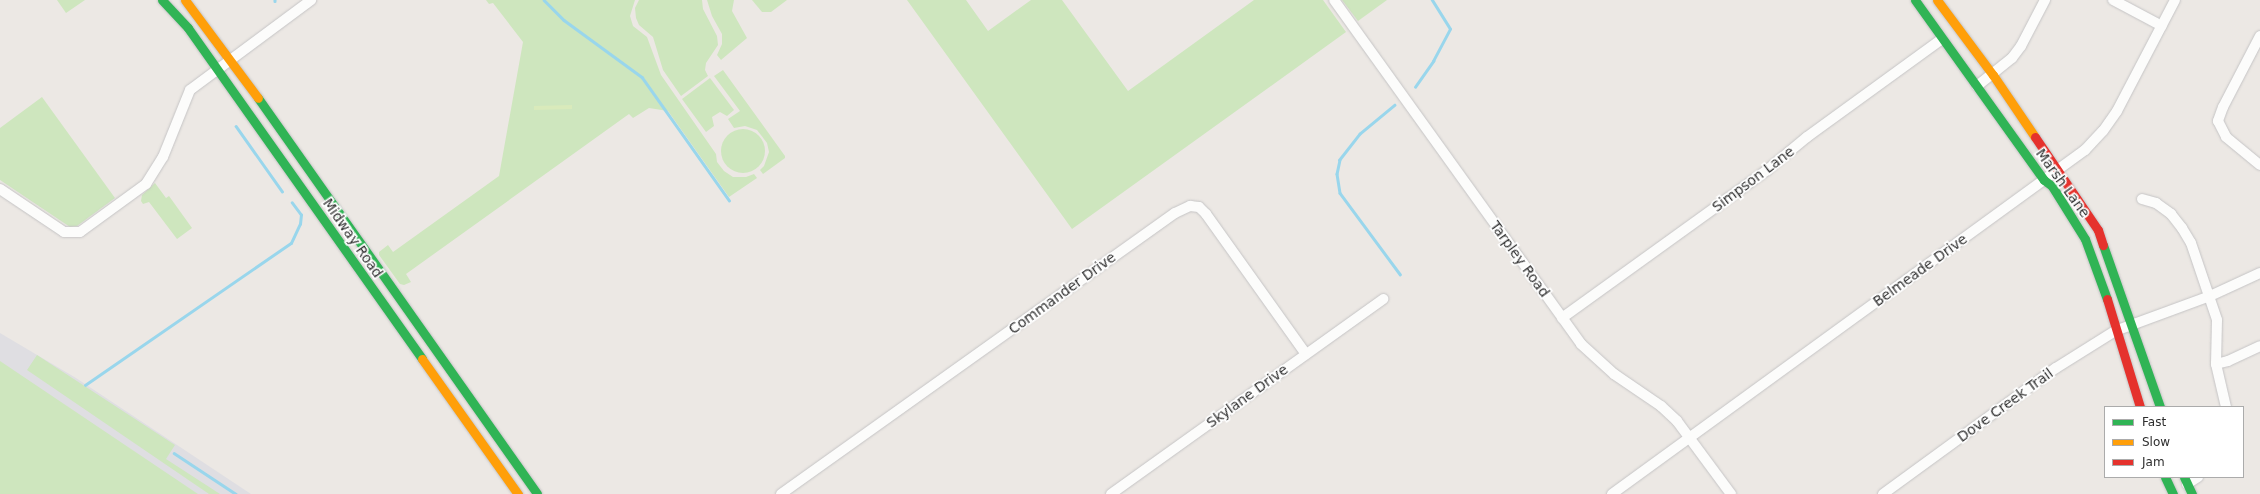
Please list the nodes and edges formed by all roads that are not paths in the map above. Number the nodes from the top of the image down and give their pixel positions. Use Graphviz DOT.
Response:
graph roads {
  1 [pos="162,0"];
  2 [pos="185,0"];
  3 [pos="311,0"];
  4 [pos="1334,0"];
  5 [pos="1915,0"];
  6 [pos="1937,0"];
  7 [pos="2045,0"];
  8 [pos="2113,0"];
  9 [pos="2175,0"];
  10 [pos="2162,26"];
  11 [pos="2260,36"];
  12 [pos="1942,38"];
  13 [pos="230,59"];
  14 [pos="217,69"];
  15 [pos="1993,75"];
  16 [pos="1977,86"];
  17 [pos="2260,165"];
  18 [pos="2058,170"];
  19 [pos="2044,180"];
  20 [pos="0,190"];
  21 [pos="2142,199"];
  22 [pos="365,250"];
  23 [pos="352,260"];
  24 [pos="2260,273"];
  25 [pos="2210,296"];
  26 [pos="1383,299"];
  27 [pos="1562,318"];
  28 [pos="2131,324"];
  29 [pos="2115,331"];
  30 [pos="2260,346"];
  31 [pos="1306,354"];
  32 [pos="2216,364"];
  33 [pos="466,394"];
  34 [pos="453,403"];
  35 [pos="2140,406"];
  36 [pos="2160,406"];
  37 [pos="2226,406"];
  38 [pos="1691,437"];
  39 [pos="2165,478"];
  40 [pos="2186,481"];
  41 [pos="518,494"];
  42 [pos="537,494"];
  43 [pos="781,494"];
  44 [pos="1111,494"];
  45 [pos="1612,494"];
  46 [pos="1731,494"];
  47 [pos="1883,494"];
  48 [pos="2173,494"];
  49 [pos="2192,494"];
  1 -- 14 [label="main road, Midway Road"];
  2 -- 13 [label="main road, Midway Road"];
  3 -- 13 [label="street"];
  4 -- 27 [label="street, Tarpley Road"];
  5 -- 12 [label="main road, Marsh Lane"];
  6 -- 15 [label="main road, Marsh Lane"];
  7 -- 15 [label="street"];
  8 -- 10 [label="street"];
  9 -- 10 [label="street, Belmeade Drive"];
  10 -- 18 [label="street, Belmeade Drive"];
  11 -- 17 [label="street"];
  12 -- 16 [label="main road, Marsh Lane"];
  12 -- 27 [label="street, Simpson Lane"];
  13 -- 14 [label="street"];
  13 -- 22 [label="main road, Midway Road"];
  14 -- 20 [label="street"];
  14 -- 23 [label="main road, Midway Road"];
  15 -- 16 [label="street"];
  15 -- 18 [label="main road, Marsh Lane"];
  16 -- 19 [label="main road, Marsh Lane"];
  18 -- 19 [label="street, Belmeade Drive"];
  18 -- 28 [label="main road, Marsh Lane"];
  19 -- 29 [label="main road, Marsh Lane"];
  19 -- 38 [label="street, Belmeade Drive"];
  21 -- 25 [label="street"];
  22 -- 23 [label="main road"];
  22 -- 33 [label="main road, Midway Road"];
  23 -- 34 [label="main road, Midway Road"];
  24 -- 25 [label="street, Dove Creek Trail"];
  25 -- 28 [label="street, Dove Creek Trail"];
  25 -- 32 [label="street"];
  26 -- 31 [label="street, Skylane Drive"];
  27 -- 38 [label="street, Tarpley Road"];
  28 -- 29 [label="street, Dove Creek Trail"];
  28 -- 36 [label="main road, Marsh Lane"];
  29 -- 35 [label="main road, Marsh Lane"];
  29 -- 47 [label="street, Dove Creek Trail"];
  30 -- 32 [label="street"];
  31 -- 43 [label="street, Commander Drive"];
  31 -- 44 [label="street, Skylane Drive"];
  32 -- 37 [label="street"];
  33 -- 34 [label="main road"];
  33 -- 42 [label="main road, Midway Road"];
  34 -- 41 [label="main road, Midway Road"];
  38 -- 45 [label="street, Belmeade Drive"];
  38 -- 46 [label="street, Tarpley Road"];
  39 -- 48 [label="main road"];
  40 -- 49 [label="main road"];
}
